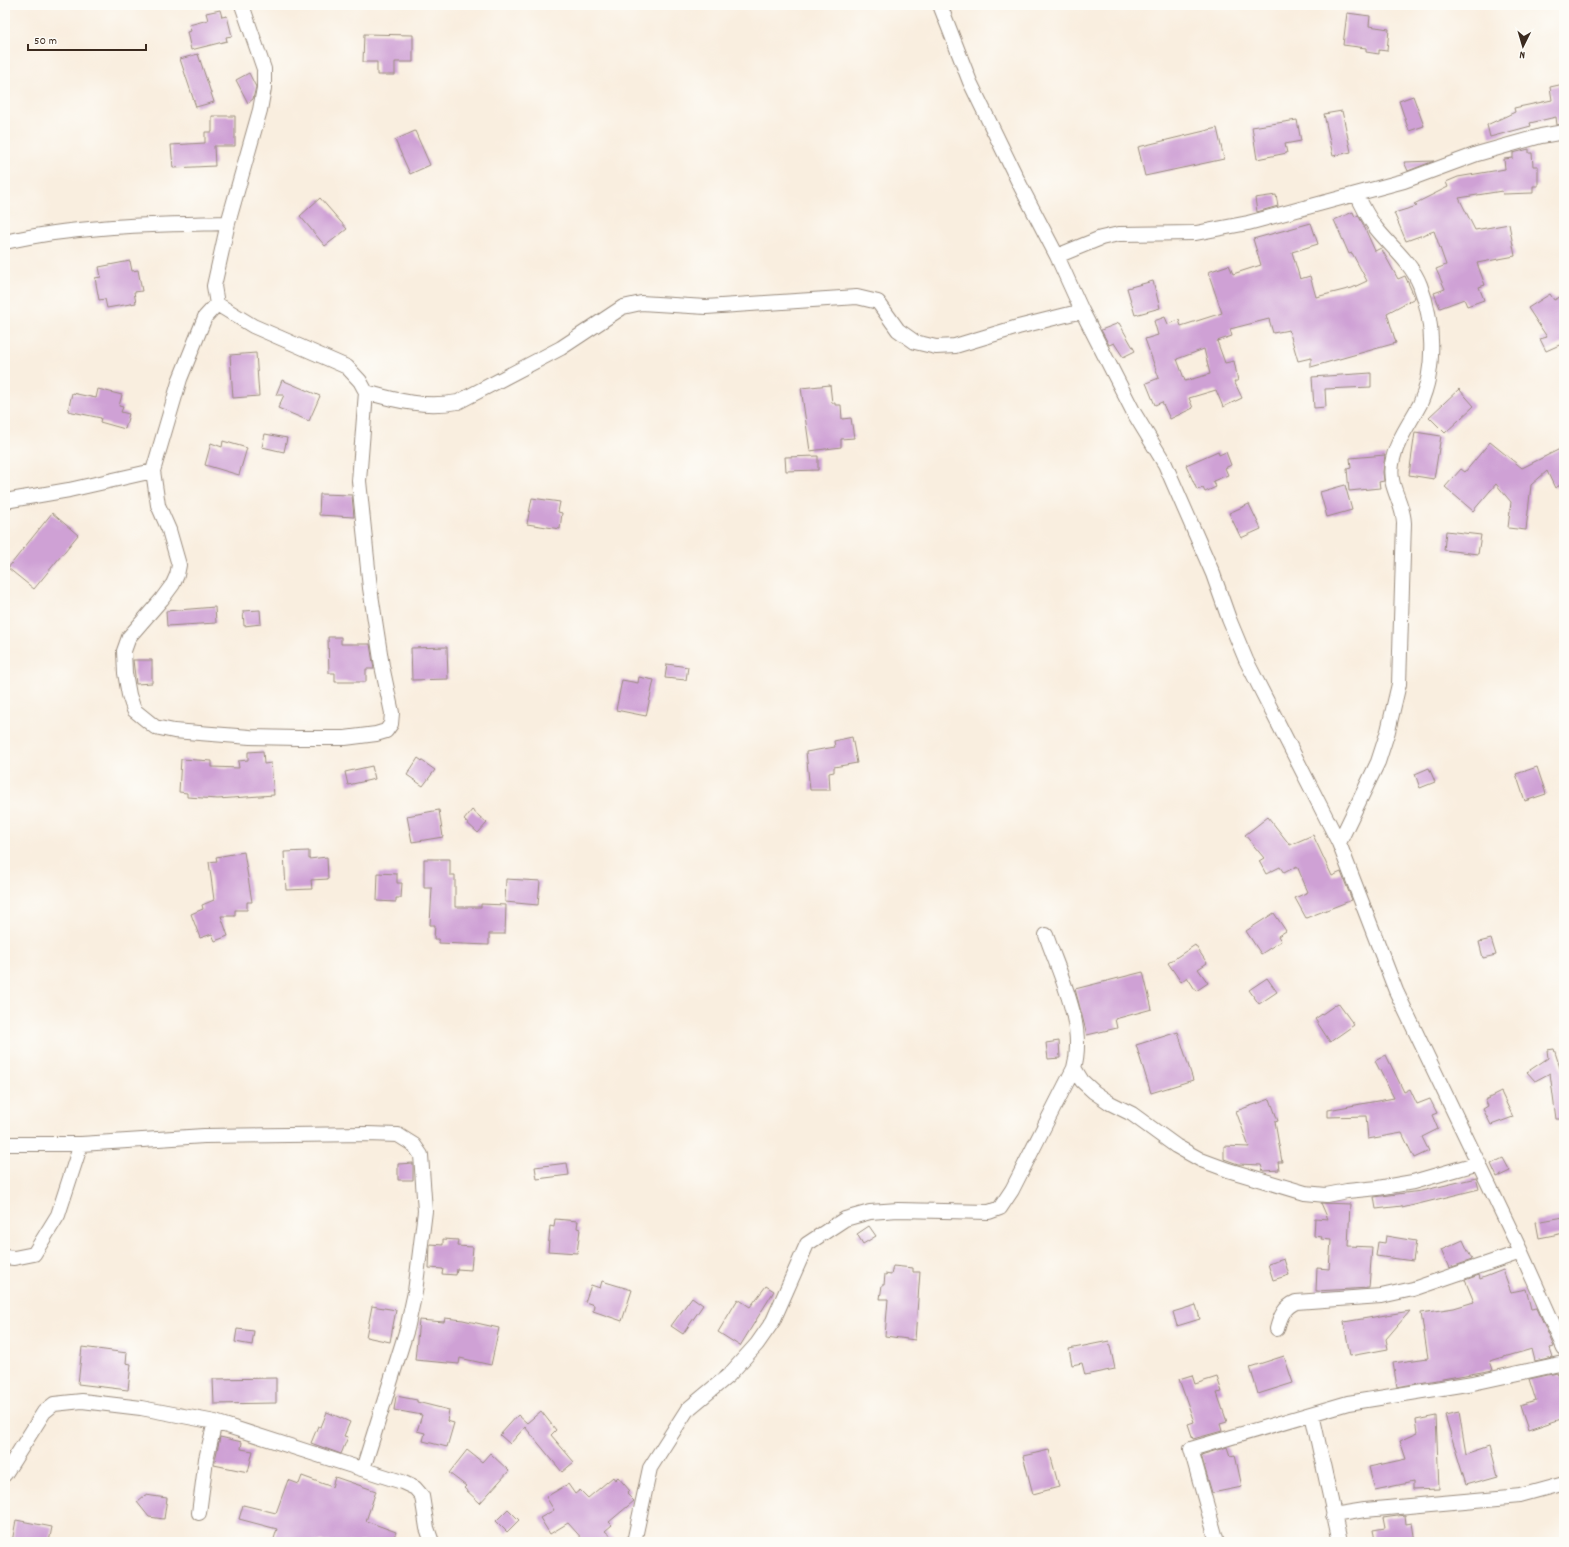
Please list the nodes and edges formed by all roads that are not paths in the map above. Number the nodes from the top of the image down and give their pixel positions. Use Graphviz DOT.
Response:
graph roads {
  1 [pos="242,5"];
  2 [pos="940,5"];
  3 [pos="1564,132"];
  4 [pos="1357,194"];
  5 [pos="228,223"];
  6 [pos="5,242"];
  7 [pos="1057,256"];
  8 [pos="217,304"];
  9 [pos="1082,311"];
  10 [pos="366,392"];
  11 [pos="153,471"];
  12 [pos="5,501"];
  13 [pos="1338,843"];
  14 [pos="1046,935"];
  15 [pos="1074,1068"];
  16 [pos="5,1144"];
  17 [pos="81,1144"];
  18 [pos="1479,1163"];
  19 [pos="1521,1252"];
  20 [pos="5,1257"];
  21 [pos="1277,1329"];
  22 [pos="1564,1348"];
  23 [pos="1564,1363"];
  24 [pos="1312,1414"];
  25 [pos="215,1422"];
  26 [pos="363,1469"];
  27 [pos="5,1474"];
  28 [pos="1564,1484"];
  29 [pos="199,1513"];
  30 [pos="1333,1515"];
  31 [pos="432,1542"];
  32 [pos="634,1542"];
  33 [pos="1217,1542"];
  34 [pos="1340,1542"];
  1 -- 5 [label="street"];
  2 -- 7 [label="street"];
  3 -- 4 [label="street"];
  4 -- 7 [label="street"];
  4 -- 13 [label="street"];
  5 -- 6 [label="street"];
  5 -- 8 [label="street"];
  7 -- 9 [label="street"];
  8 -- 10 [label="street"];
  8 -- 11 [label="street"];
  9 -- 10 [label="street"];
  9 -- 13 [label="street"];
  10 -- 11 [label="street"];
  11 -- 12 [label="street"];
  13 -- 18 [label="street"];
  14 -- 15 [label="street"];
  15 -- 18 [label="street"];
  15 -- 32 [label="street"];
  16 -- 17 [label="street"];
  17 -- 20 [label="street"];
  17 -- 26 [label="street"];
  18 -- 19 [label="street"];
  19 -- 21 [label="street"];
  19 -- 22 [label="street"];
  23 -- 24 [label="street"];
  24 -- 30 [label="street"];
  24 -- 33 [label="street"];
  25 -- 26 [label="street"];
  25 -- 27 [label="street"];
  25 -- 29 [label="street"];
  26 -- 31 [label="street"];
  28 -- 30 [label="street"];
  30 -- 34 [label="street"];
}
